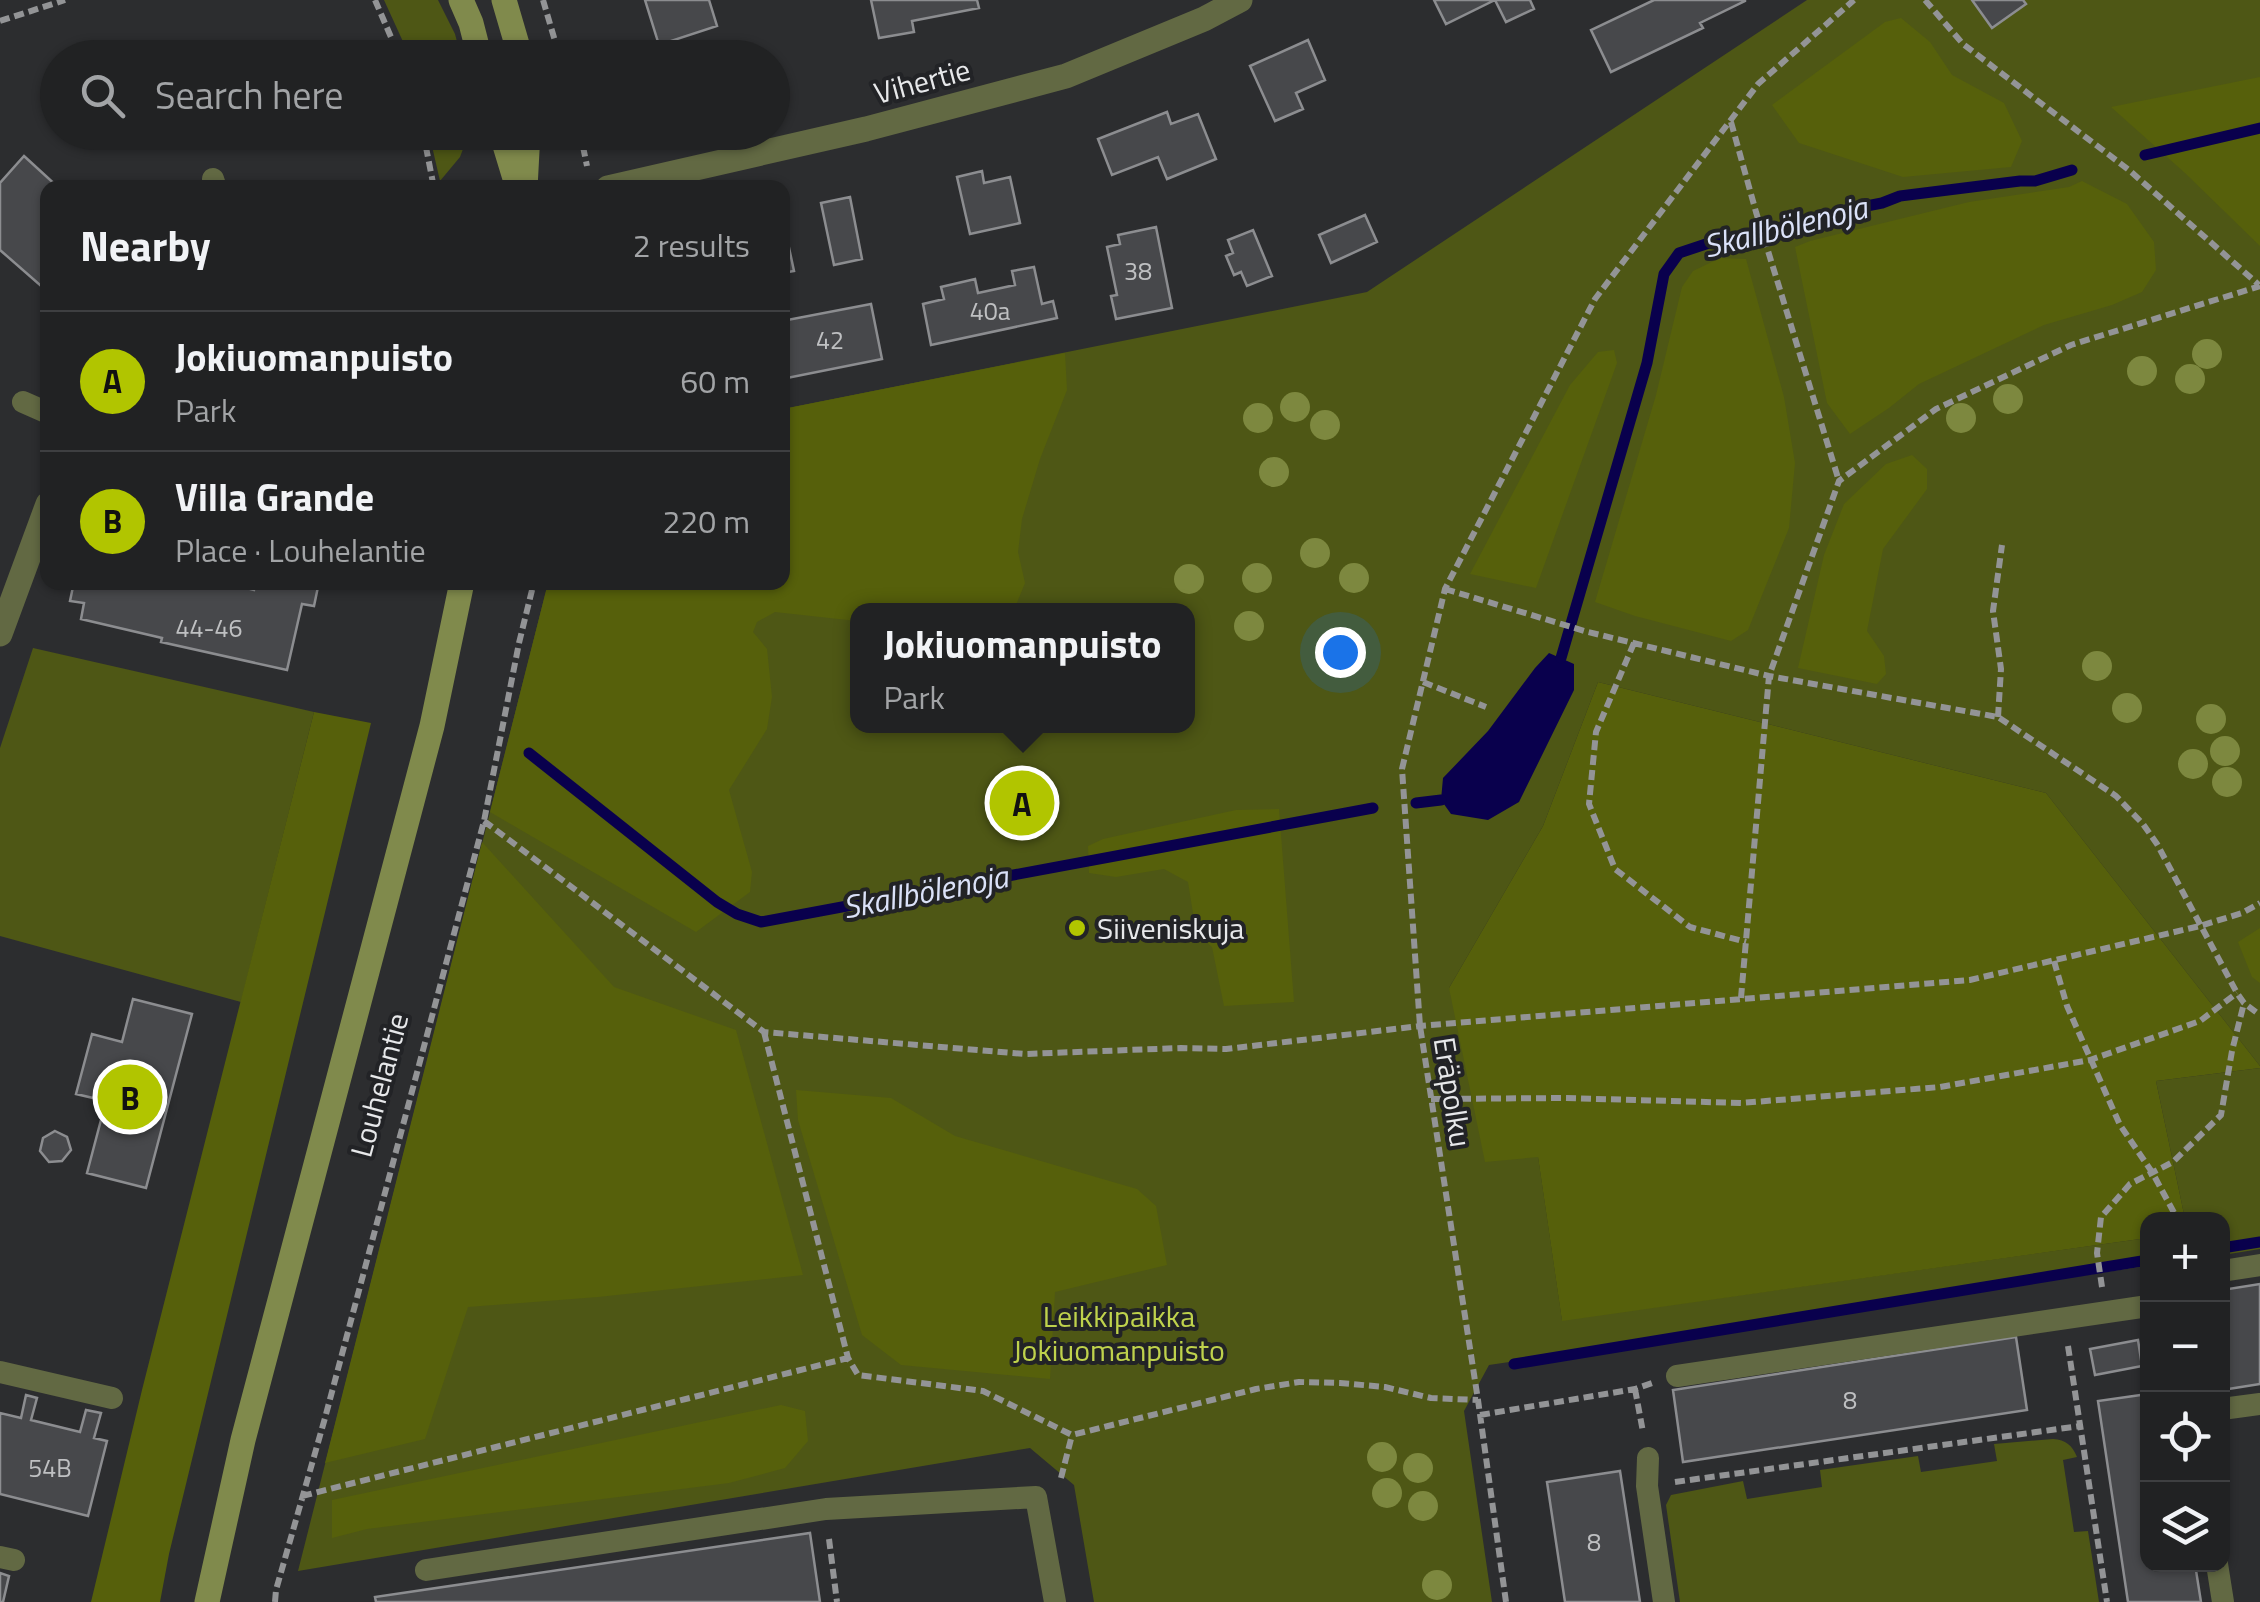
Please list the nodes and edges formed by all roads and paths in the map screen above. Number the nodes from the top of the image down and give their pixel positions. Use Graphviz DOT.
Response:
graph roads {
  1 [pos="65,0"];
  2 [pos="375,0"];
  3 [pos="461,0"];
  4 [pos="504,0"];
  5 [pos="543,0"];
  6 [pos="1240,0"];
  7 [pos="1854,0"];
  8 [pos="1925,0"];
  9 [pos="0,22"];
  10 [pos="392,40"];
  11 [pos="475,40"];
  12 [pos="516,40"];
  13 [pos="555,40"];
  14 [pos="1731,121"];
  15 [pos="790,146"];
  16 [pos="427,150"];
  17 [pos="508,150"];
  18 [pos="526,150"];
  19 [pos="583,150"];
  20 [pos="774,150"];
  21 [pos="587,171"];
  22 [pos="432,180"];
  23 [pos="518,180"];
  24 [pos="522,180"];
  25 [pos="643,180"];
  26 [pos="2260,286"];
  27 [pos="23,402"];
  28 [pos="40,409"];
  29 [pos="1839,481"];
  30 [pos="40,526"];
  31 [pos="2002,545"];
  32 [pos="1445,589"];
  33 [pos="460,590"];
  34 [pos="532,590"];
  35 [pos="0,634"];
  36 [pos="1634,643"];
  37 [pos="1770,676"];
  38 [pos="1422,682"];
  39 [pos="1486,707"];
  40 [pos="1998,717"];
  41 [pos="484,821"];
  42 [pos="2260,903"];
  43 [pos="2200,926"];
  44 [pos="1746,942"];
  45 [pos="2054,960"];
  46 [pos="2237,993"];
  47 [pos="1741,998"];
  48 [pos="2244,1003"];
  49 [pos="2260,1016"];
  50 [pos="1420,1026"];
  51 [pos="764,1032"];
  52 [pos="2090,1060"];
  53 [pos="1431,1099"];
  54 [pos="2152,1172"];
  55 [pos="2174,1212"];
  56 [pos="2260,1266"];
  57 [pos="2230,1270"];
  58 [pos="2102,1288"];
  59 [pos="2140,1307"];
  60 [pos="2064,1319"];
  61 [pos="848,1358"];
  62 [pos="0,1372"];
  63 [pos="1677,1376"];
  64 [pos="1635,1388"];
  65 [pos="112,1398"];
  66 [pos="1478,1400"];
  67 [pos="2260,1404"];
  68 [pos="2230,1408"];
  69 [pos="1480,1416"];
  70 [pos="2080,1426"];
  71 [pos="1648,1458"];
  72 [pos="1647,1486"];
  73 [pos="302,1496"];
  74 [pos="826,1509"];
  75 [pos="426,1570"];
  76 [pos="2218,1572"];
  77 [pos="207,1602"];
  78 [pos="275,1602"];
  79 [pos="836,1602"];
  80 [pos="1055,1602"];
  81 [pos="1506,1602"];
  82 [pos="1664,1602"];
  83 [pos="2107,1602"];
  84 [pos="2223,1602"];
  1 -- 9 [label="path"];
  2 -- 10 [label="path"];
  3 -- 11 [label="main road"];
  4 -- 12 [label="main road"];
  5 -- 13 [label="path"];
  6 -- 15 [label="street, Vihertie"];
  7 -- 14 [label="path, Eräpolku"];
  8 -- 26 [label="path"];
  14 -- 29 [label="path"];
  14 -- 32 [label="path, Eräpolku"];
  16 -- 22 [label="path"];
  17 -- 23 [label="main road"];
  18 -- 24 [label="main road"];
  19 -- 21 [label="path"];
  20 -- 25 [label="street, Vihertie"];
  26 -- 29 [label="path"];
  27 -- 28 [label="lane"];
  29 -- 37 [label="path"];
  30 -- 35 [label="street"];
  31 -- 40 [label="path"];
  32 -- 36 [label="path"];
  32 -- 38 [label="path, Eräpolku"];
  33 -- 77 [label="main road, Louhelantie"];
  34 -- 41 [label="path, Louhelantie"];
  36 -- 37 [label="path"];
  36 -- 44 [label="path"];
  37 -- 40 [label="path"];
  37 -- 44 [label="path"];
  38 -- 39 [label="path"];
  38 -- 50 [label="path, Eräpolku"];
  40 -- 43 [label="path"];
  41 -- 51 [label="path"];
  41 -- 73 [label="path, Louhelantie"];
  42 -- 43 [label="path"];
  43 -- 45 [label="path"];
  43 -- 46 [label="path"];
  44 -- 47 [label="path"];
  45 -- 47 [label="path"];
  45 -- 52 [label="path"];
  46 -- 48 [label="path"];
  46 -- 52 [label="path"];
  47 -- 50 [label="path"];
  48 -- 49 [label="path"];
  48 -- 54 [label="path"];
  50 -- 51 [label="path"];
  50 -- 53 [label="path, Eräpolku"];
  51 -- 61 [label="path"];
  52 -- 53 [label="path"];
  52 -- 54 [label="path"];
  53 -- 66 [label="path, Eräpolku"];
  54 -- 55 [label="path"];
  54 -- 58 [label="path"];
  56 -- 57 [label="lane"];
  59 -- 60 [label="lane"];
  60 -- 63 [label="lane"];
  60 -- 70 [label="path"];
  61 -- 66 [label="path"];
  61 -- 73 [label="path"];
  62 -- 65 [label="lane"];
  63 -- 64 [label="path"];
  64 -- 69 [label="path"];
  64 -- 71 [label="path"];
  66 -- 69 [label="path, Eräpolku"];
  67 -- 68 [label="lane"];
  69 -- 81 [label="path, Eräpolku"];
  70 -- 72 [label="path"];
  70 -- 83 [label="path"];
  71 -- 72 [label="lane"];
  72 -- 82 [label="lane"];
  73 -- 78 [label="path, Louhelantie"];
  74 -- 75 [label="lane"];
  74 -- 79 [label="path"];
  74 -- 80 [label="lane"];
  76 -- 84 [label="lane"];
}
